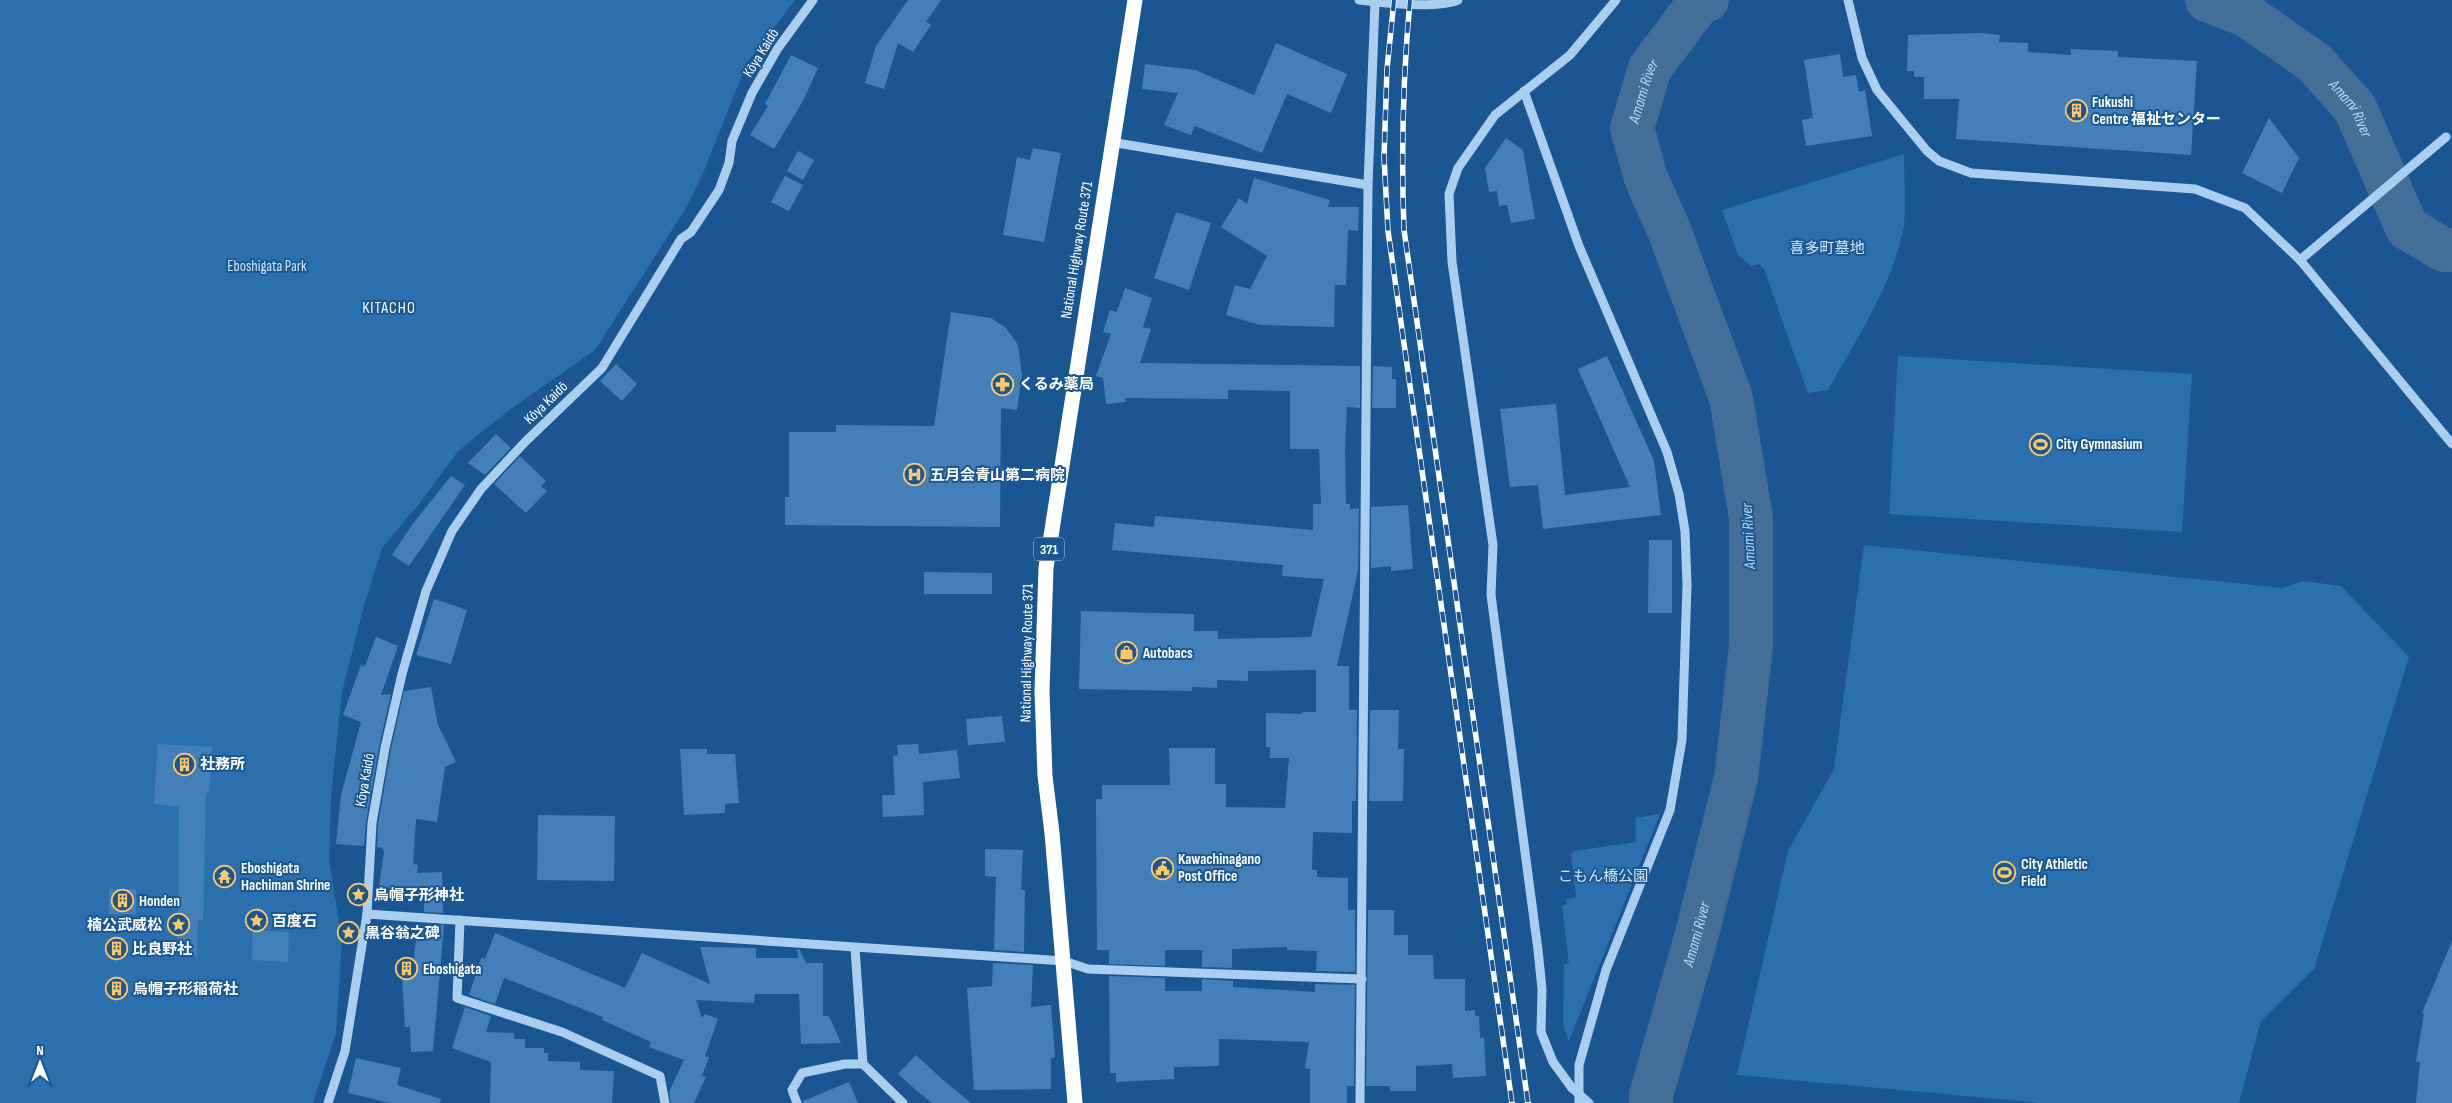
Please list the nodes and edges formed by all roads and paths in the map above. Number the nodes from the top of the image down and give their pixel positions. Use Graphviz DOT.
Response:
graph roads {
  1 [pos="813,0"];
  2 [pos="1135,0"];
  3 [pos="1360,0"];
  4 [pos="1458,0"];
  5 [pos="1616,0"];
  6 [pos="1848,0"];
  7 [pos="1375,2"];
  8 [pos="1524,91"];
  9 [pos="2446,137"];
  10 [pos="1112,142"];
  11 [pos="1368,185"];
  12 [pos="2300,260"];
  13 [pos="2452,444"];
  14 [pos="367,914"];
  15 [pos="460,920"];
  16 [pos="855,948"];
  17 [pos="1064,961"];
  18 [pos="1362,979"];
  19 [pos="863,1064"];
  20 [pos="328,1103"];
  21 [pos="665,1103"];
  22 [pos="796,1103"];
  23 [pos="903,1103"];
  24 [pos="1075,1103"];
  25 [pos="1360,1103"];
  26 [pos="1579,1103"];
  27 [pos="1589,1103"];
  1 -- 14 [label="street, Kōya Kaidō"];
  2 -- 10 [label="highway, National Highway Route 371 / 371"];
  3 -- 7 [label="street"];
  4 -- 7 [label="street"];
  5 -- 8 [label="street"];
  6 -- 12 [label="street"];
  7 -- 11 [label="street"];
  8 -- 26 [label="street"];
  8 -- 27 [label="street, bridge"];
  9 -- 12 [label="street"];
  10 -- 11 [label="street"];
  10 -- 17 [label="highway, National Highway Route 371 / 371"];
  11 -- 18 [label="street"];
  12 -- 13 [label="street"];
  14 -- 15 [label="street"];
  14 -- 20 [label="street, Kōya Kaidō"];
  15 -- 16 [label="street"];
  15 -- 21 [label="street"];
  16 -- 17 [label="street"];
  16 -- 19 [label="street"];
  17 -- 18 [label="street"];
  17 -- 24 [label="highway, National Highway Route 371 / 371"];
  18 -- 25 [label="street"];
  19 -- 22 [label="street"];
  19 -- 23 [label="street"];
}
